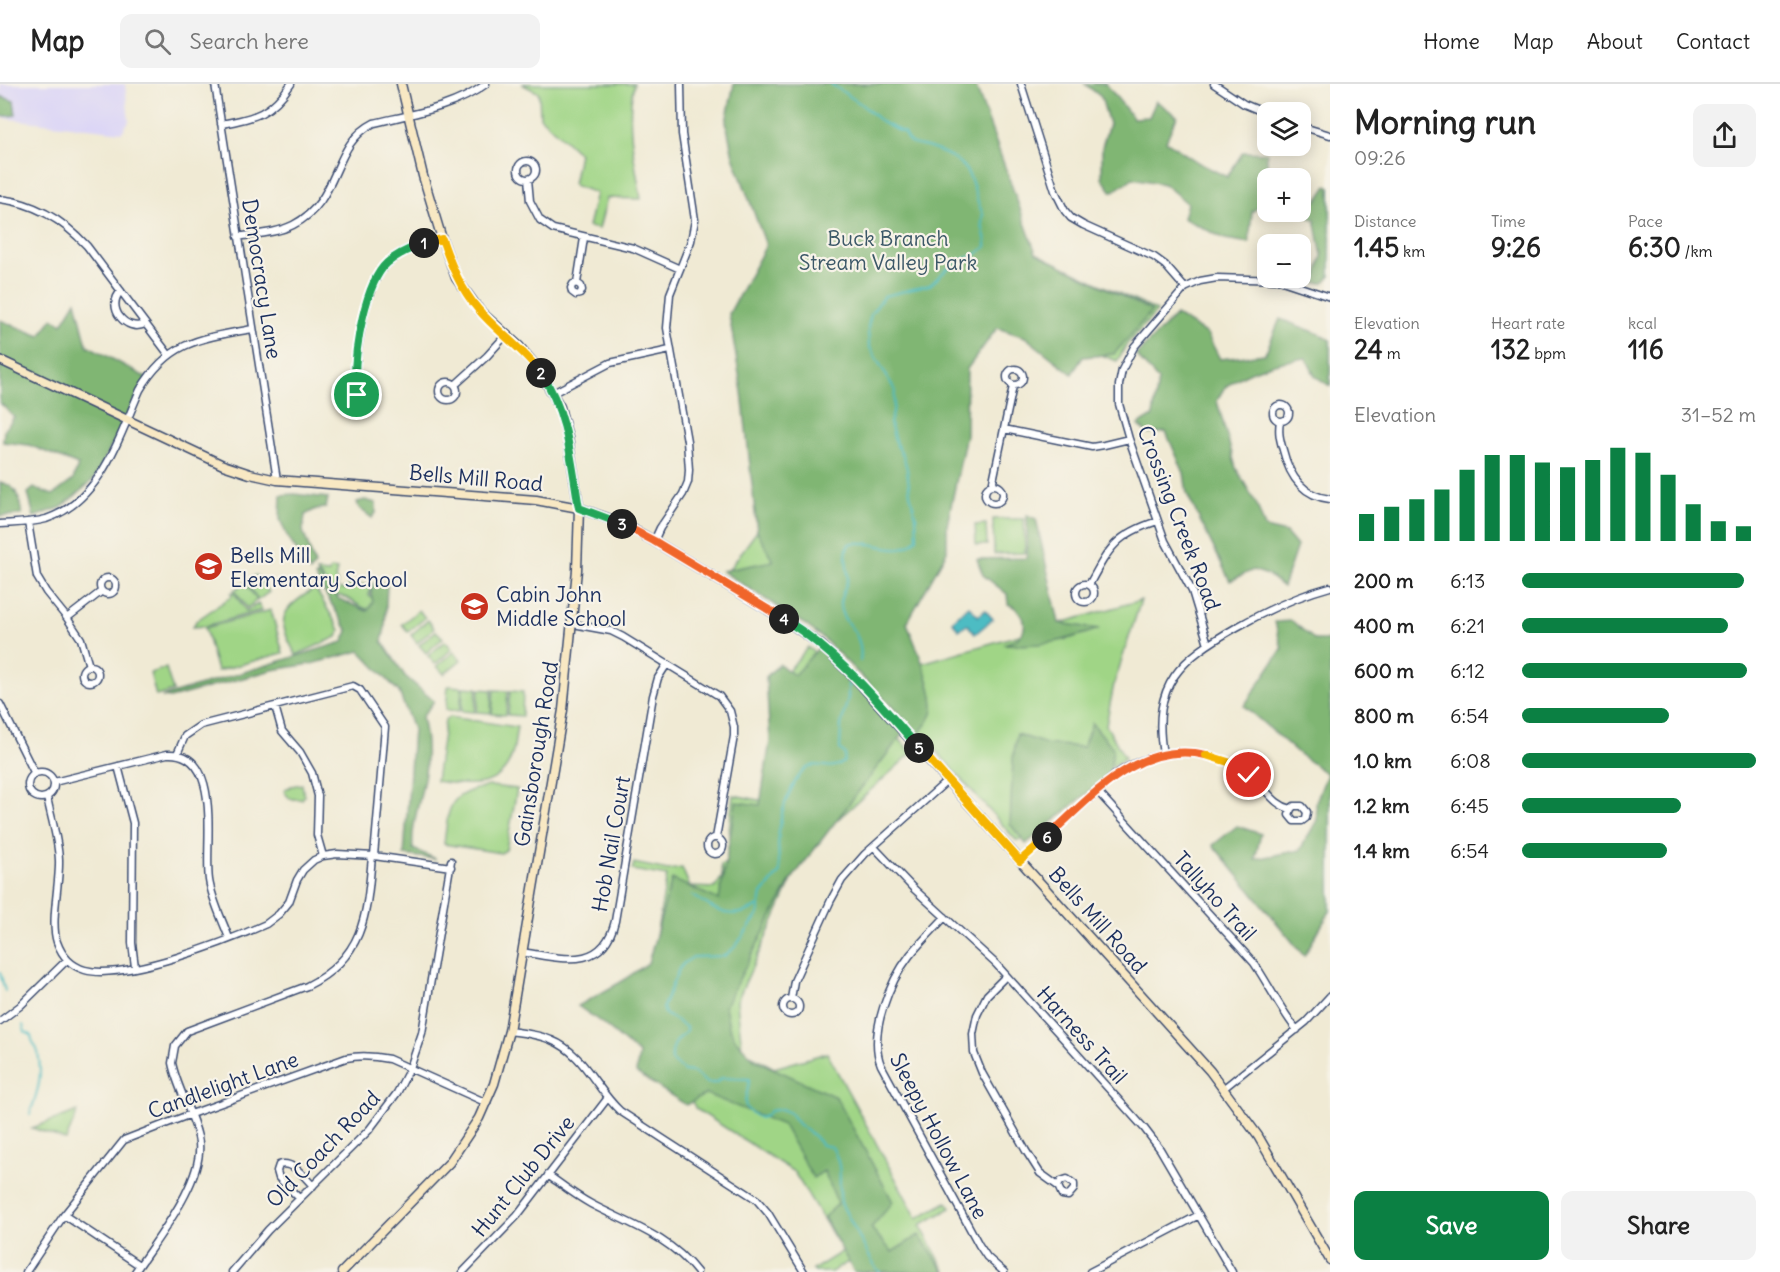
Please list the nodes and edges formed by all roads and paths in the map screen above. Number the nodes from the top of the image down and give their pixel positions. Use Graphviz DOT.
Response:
graph roads {
  1 [pos="215,84"];
  2 [pos="291,84"];
  3 [pos="401,84"];
  4 [pos="486,84"];
  5 [pos="681,84"];
  6 [pos="1021,84"];
  7 [pos="1214,84"];
  8 [pos="1257,109"];
  9 [pos="407,115"];
  10 [pos="220,123"];
  11 [pos="1311,129"];
  12 [pos="1330,135"];
  13 [pos="528,179"];
  14 [pos="0,199"];
  15 [pos="238,237"];
  16 [pos="584,238"];
  17 [pos="442,239"];
  18 [pos="680,269"];
  19 [pos="577,283"];
  20 [pos="1185,288"];
  21 [pos="121,291"];
  22 [pos="1330,297"];
  23 [pos="145,324"];
  24 [pos="253,329"];
  25 [pos="506,335"];
  26 [pos="670,350"];
  27 [pos="169,355"];
  28 [pos="0,360"];
  29 [pos="355,378"];
  30 [pos="455,385"];
  31 [pos="1013,386"];
  32 [pos="553,393"];
  33 [pos="127,419"];
  34 [pos="1280,421"];
  35 [pos="1005,429"];
  36 [pos="1129,439"];
  37 [pos="277,480"];
  38 [pos="994,485"];
  39 [pos="1330,499"];
  40 [pos="579,508"];
  41 [pos="1158,521"];
  42 [pos="28,522"];
  43 [pos="0,524"];
  44 [pos="654,541"];
  45 [pos="1089,585"];
  46 [pos="1330,587"];
  47 [pos="102,591"];
  48 [pos="67,618"];
  49 [pos="573,624"];
  50 [pos="1208,644"];
  51 [pos="667,664"];
  52 [pos="89,666"];
  53 [pos="0,704"];
  54 [pos="275,705"];
  55 [pos="177,754"];
  56 [pos="1163,754"];
  57 [pos="118,766"];
  58 [pos="35,774"];
  59 [pos="947,780"];
  60 [pos="54,782"];
  61 [pos="1098,792"];
  62 [pos="47,797"];
  63 [pos="1290,809"];
  64 [pos="716,837"];
  65 [pos="874,847"];
  66 [pos="323,856"];
  67 [pos="373,856"];
  68 [pos="1020,861"];
  69 [pos="945,917"];
  70 [pos="229,938"];
  71 [pos="522,952"];
  72 [pos="67,960"];
  73 [pos="135,967"];
  74 [pos="1006,976"];
  75 [pos="1330,996"];
  76 [pos="791,999"];
  77 [pos="0,1021"];
  78 [pos="1297,1030"];
  79 [pos="509,1031"];
  80 [pos="410,1068"];
  81 [pos="1224,1088"];
  82 [pos="607,1099"];
  83 [pos="487,1103"];
  84 [pos="191,1114"];
  85 [pos="548,1175"];
  86 [pos="313,1186"];
  87 [pos="1058,1186"];
  88 [pos="300,1199"];
  89 [pos="64,1215"];
  90 [pos="1199,1215"];
  91 [pos="1330,1260"];
  92 [pos="140,1265"];
  93 [pos="26,1272"];
  94 [pos="135,1272"];
  95 [pos="232,1272"];
  96 [pos="342,1272"];
  97 [pos="463,1272"];
  98 [pos="697,1272"];
  99 [pos="804,1272"];
  100 [pos="1004,1272"];
  101 [pos="1090,1272"];
  102 [pos="1232,1272"];
  1 -- 10 [label="street, Democracy Lane"];
  2 -- 10 [label="street"];
  3 -- 9 [label="street, Gainsborough Road"];
  4 -- 9 [label="street"];
  5 -- 18 [label="street"];
  6 -- 20 [label="street"];
  7 -- 8 [label="street"];
  9 -- 15 [label="street"];
  9 -- 17 [label="street, Gainsborough Road"];
  10 -- 15 [label="street, Democracy Lane"];
  11 -- 12 [label="street"];
  13 -- 16 [label="street"];
  14 -- 21 [label="street"];
  15 -- 24 [label="street, Democracy Lane"];
  16 -- 18 [label="street"];
  16 -- 19 [label="street"];
  17 -- 25 [label="street, Gainsborough Road"];
  17 -- 29 [label="street"];
  18 -- 26 [label="street"];
  20 -- 22 [label="street"];
  20 -- 36 [label="street, Crossing Creek Road"];
  21 -- 23 [label="street"];
  21 -- 23 [label="street"];
  23 -- 27 [label="street"];
  24 -- 27 [label="street"];
  24 -- 37 [label="street, Democracy Lane"];
  25 -- 30 [label="street"];
  25 -- 32 [label="street, Gainsborough Road"];
  26 -- 32 [label="street"];
  26 -- 44 [label="street"];
  27 -- 33 [label="street"];
  28 -- 33 [label="street, Bells Mill Road"];
  31 -- 35 [label="street"];
  32 -- 40 [label="street, Gainsborough Road"];
  33 -- 37 [label="street, Bells Mill Road"];
  33 -- 42 [label="street"];
  34 -- 39 [label="street"];
  35 -- 36 [label="street"];
  35 -- 38 [label="street"];
  36 -- 41 [label="street, Crossing Creek Road"];
  37 -- 40 [label="street, Bells Mill Road"];
  40 -- 44 [label="street, Bells Mill Road"];
  40 -- 49 [label="street, Gainsborough Road"];
  41 -- 45 [label="street"];
  41 -- 50 [label="street, Crossing Creek Road"];
  42 -- 43 [label="street"];
  42 -- 48 [label="street"];
  44 -- 59 [label="street, Bells Mill Road"];
  46 -- 50 [label="street"];
  47 -- 48 [label="street"];
  48 -- 52 [label="street"];
  49 -- 51 [label="street"];
  49 -- 71 [label="street, Gainsborough Road"];
  50 -- 56 [label="street"];
  51 -- 64 [label="street"];
  51 -- 71 [label="street, Hob Nail Court"];
  53 -- 58 [label="street"];
  54 -- 55 [label="street"];
  54 -- 66 [label="street"];
  54 -- 67 [label="street"];
  55 -- 57 [label="street"];
  55 -- 70 [label="street"];
  56 -- 61 [label="street"];
  56 -- 63 [label="street"];
  57 -- 60 [label="street"];
  57 -- 73 [label="street"];
  58 -- 60 [label="street"];
  58 -- 62 [label="street"];
  59 -- 65 [label="street"];
  59 -- 68 [label="street, Bells Mill Road"];
  60 -- 62 [label="street"];
  61 -- 68 [label="street"];
  61 -- 78 [label="street, Tallyho Trail"];
  62 -- 72 [label="street"];
  65 -- 69 [label="street, Harness Trail"];
  65 -- 76 [label="street"];
  66 -- 67 [label="street"];
  66 -- 70 [label="street"];
  67 -- 80 [label="street, Old Coach Road"];
  67 -- 84 [label="street"];
  68 -- 81 [label="street, Bells Mill Road"];
  69 -- 74 [label="street, Harness Trail"];
  69 -- 100 [label="street, Sleepy Hollow Lane"];
  70 -- 73 [label="street"];
  71 -- 79 [label="street, Gainsborough Road"];
  72 -- 73 [label="street"];
  72 -- 77 [label="street"];
  74 -- 87 [label="street"];
  74 -- 90 [label="street, Harness Trail"];
  75 -- 78 [label="street"];
  78 -- 81 [label="street"];
  79 -- 82 [label="street"];
  79 -- 83 [label="street, Gainsborough Road"];
  80 -- 83 [label="street, Candlelight Lane"];
  80 -- 84 [label="street, Candlelight Lane"];
  80 -- 86 [label="street, Old Coach Road"];
  81 -- 91 [label="street, Bells Mill Road"];
  82 -- 85 [label="street, Hunt Club Drive"];
  82 -- 99 [label="street"];
  83 -- 96 [label="street, Gainsborough Road"];
  84 -- 89 [label="street, Candlelight Lane"];
  84 -- 92 [label="street"];
  85 -- 97 [label="street, Hunt Club Drive"];
  85 -- 98 [label="street"];
  86 -- 88 [label="street, Old Coach Road"];
  86 -- 88 [label="street"];
  88 -- 95 [label="street, Old Coach Road"];
  89 -- 92 [label="street"];
  89 -- 93 [label="street, Candlelight Lane"];
  90 -- 101 [label="street"];
  90 -- 102 [label="street, Harness Trail"];
  92 -- 94 [label="street"];
}
